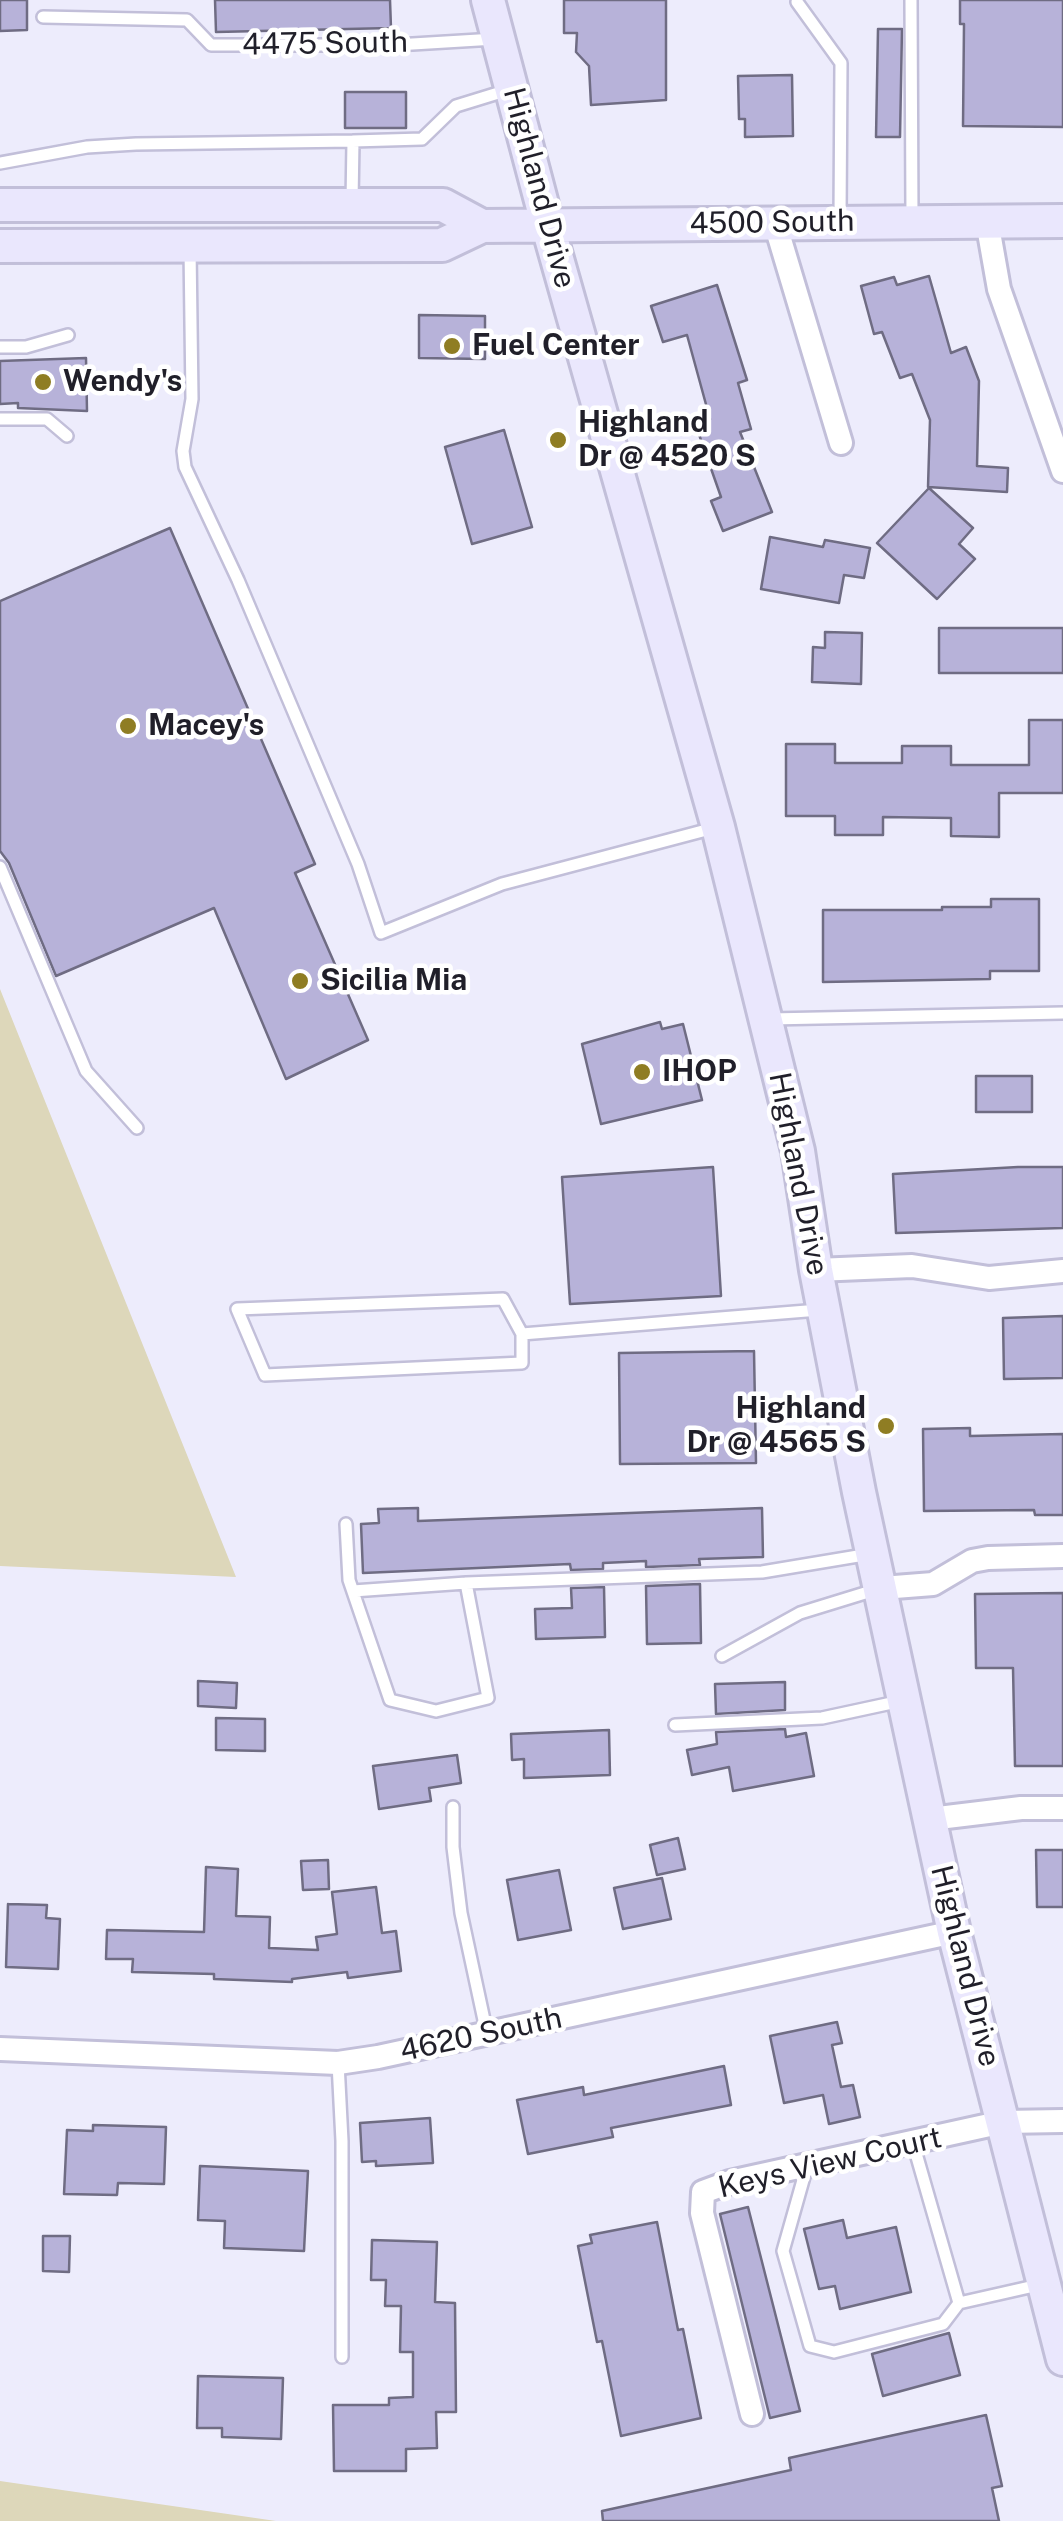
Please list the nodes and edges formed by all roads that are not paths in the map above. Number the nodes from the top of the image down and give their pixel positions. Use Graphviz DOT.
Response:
graph roads {
  1 [pos="488,0"];
  2 [pos="912,0"];
  3 [pos="797,2"];
  4 [pos="43,17"];
  5 [pos="499,39"];
  6 [pos="512,89"];
  7 [pos="353,141"];
  8 [pos="0,163"];
  9 [pos="0,205"];
  10 [pos="352,205"];
  11 [pos="912,221"];
  12 [pos="987,221"];
  13 [pos="1063,221"];
  14 [pos="840,222"];
  15 [pos="775,223"];
  16 [pos="482,226"];
  17 [pos="548,227"];
  18 [pos="190,244"];
  19 [pos="0,246"];
  20 [pos="68,334"];
  21 [pos="0,347"];
  22 [pos="0,419"];
  23 [pos="67,436"];
  24 [pos="841,443"];
  25 [pos="1063,471"];
  26 [pos="718,827"];
  27 [pos="0,867"];
  28 [pos="1063,1013"];
  29 [pos="766,1020"];
  30 [pos="137,1128"];
  31 [pos="816,1270"];
  32 [pos="1063,1272"];
  33 [pos="824,1310"];
  34 [pos="522,1334"];
  35 [pos="346,1524"];
  36 [pos="874,1553"];
  37 [pos="1063,1556"];
  38 [pos="466,1584"];
  39 [pos="882,1588"];
  40 [pos="354,1592"];
  41 [pos="722,1656"];
  42 [pos="905,1700"];
  43 [pos="675,1725"];
  44 [pos="453,1807"];
  45 [pos="1063,1808"];
  46 [pos="930,1820"];
  47 [pos="954,1932"];
  48 [pos="487,2034"];
  49 [pos="0,2048"];
  50 [pos="338,2063"];
  51 [pos="1063,2121"];
  52 [pos="1003,2122"];
  53 [pos="914,2143"];
  54 [pos="807,2166"];
  55 [pos="1044,2284"];
  56 [pos="959,2303"];
  57 [pos="342,2357"];
  58 [pos="1063,2359"];
  59 [pos="752,2414"];
  1 -- 5 [label="main road, Highland Drive"];
  2 -- 11 [label="lane"];
  3 -- 14 [label="lane"];
  4 -- 5 [label="lane, 4475 South"];
  5 -- 6 [label="main road, Highland Drive"];
  6 -- 7 [label="lane"];
  6 -- 17 [label="main road, Highland Drive"];
  7 -- 8 [label="lane"];
  7 -- 10 [label="lane"];
  9 -- 10 [label="main road, 4500 South"];
  10 -- 16 [label="main road, 4500 South"];
  11 -- 12 [label="main road, 4500 South"];
  11 -- 14 [label="main road, 4500 South"];
  12 -- 13 [label="main road, 4500 South"];
  12 -- 25 [label="street"];
  14 -- 15 [label="main road, 4500 South"];
  15 -- 17 [label="main road, 4500 South"];
  15 -- 24 [label="street"];
  16 -- 17 [label="main road, 4500 South"];
  16 -- 18 [label="main road, 4500 South"];
  17 -- 26 [label="main road, Highland Drive"];
  18 -- 19 [label="main road, 4500 South"];
  18 -- 26 [label="lane"];
  20 -- 21 [label="lane"];
  22 -- 23 [label="lane"];
  26 -- 29 [label="main road, Highland Drive"];
  27 -- 30 [label="lane"];
  28 -- 29 [label="lane"];
  29 -- 31 [label="main road, Highland Drive"];
  31 -- 32 [label="street"];
  31 -- 33 [label="main road, Highland Drive"];
  33 -- 34 [label="lane"];
  33 -- 36 [label="main road, Highland Drive"];
  34 -- 34 [label="lane"];
  35 -- 40 [label="lane"];
  36 -- 38 [label="lane"];
  36 -- 39 [label="main road, Highland Drive"];
  37 -- 39 [label="street"];
  38 -- 40 [label="lane"];
  38 -- 40 [label="lane"];
  39 -- 41 [label="lane"];
  39 -- 42 [label="main road, Highland Drive"];
  42 -- 43 [label="lane"];
  42 -- 46 [label="main road, Highland Drive"];
  44 -- 48 [label="lane"];
  45 -- 46 [label="street"];
  46 -- 47 [label="main road, Highland Drive"];
  47 -- 48 [label="street, 4620 South"];
  47 -- 52 [label="main road, Highland Drive"];
  48 -- 50 [label="street, 4620 South"];
  49 -- 50 [label="street, 4620 South"];
  50 -- 57 [label="lane"];
  51 -- 52 [label="street, Keys View Court"];
  52 -- 53 [label="street, Keys View Court"];
  52 -- 55 [label="main road, Highland Drive"];
  53 -- 54 [label="street, Keys View Court"];
  53 -- 56 [label="lane"];
  54 -- 56 [label="lane"];
  54 -- 59 [label="street, Keys View Court"];
  55 -- 56 [label="lane"];
  55 -- 58 [label="main road, Highland Drive"];
}
